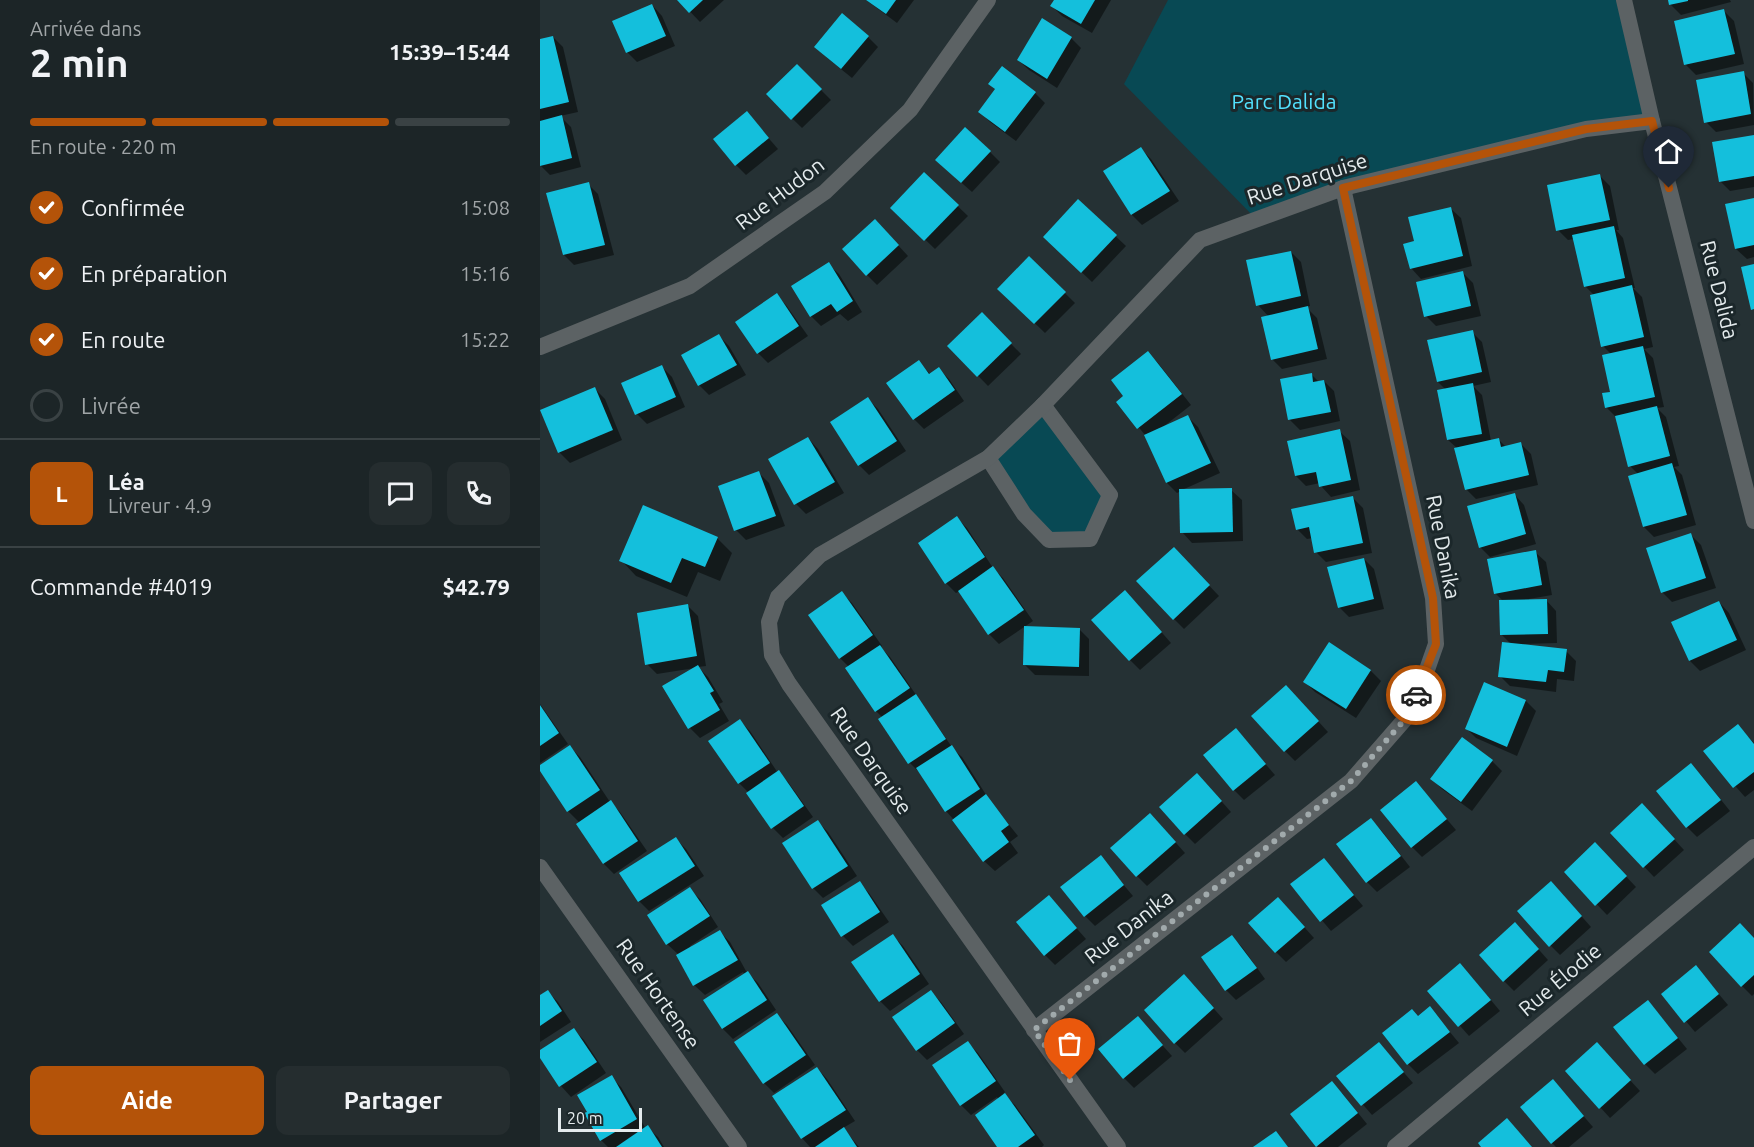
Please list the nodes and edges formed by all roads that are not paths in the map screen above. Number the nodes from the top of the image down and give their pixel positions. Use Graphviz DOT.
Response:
graph roads {
  1 [pos="988,0"];
  2 [pos="1624,0"];
  3 [pos="1652,121"];
  4 [pos="1343,188"];
  5 [pos="540,347"];
  6 [pos="1043,405"];
  7 [pos="988,458"];
  8 [pos="1754,521"];
  9 [pos="1754,847"];
  10 [pos="540,867"];
  11 [pos="1034,1030"];
  12 [pos="739,1147"];
  13 [pos="1118,1147"];
  14 [pos="1395,1147"];
  1 -- 5 [label="street, Rue Hudon"];
  2 -- 3 [label="street, Rue Dalida"];
  3 -- 4 [label="street, Rue Darquise"];
  3 -- 8 [label="street, Rue Dalida"];
  4 -- 6 [label="street, Rue Darquise"];
  4 -- 11 [label="street, Rue Danika"];
  6 -- 7 [label="street, Rue Darquise"];
  6 -- 7 [label="street"];
  7 -- 11 [label="street, Rue Darquise"];
  9 -- 14 [label="street, Rue Élodie"];
  10 -- 12 [label="street, Rue Hortense"];
  11 -- 13 [label="street, Rue Darquise"];
}
